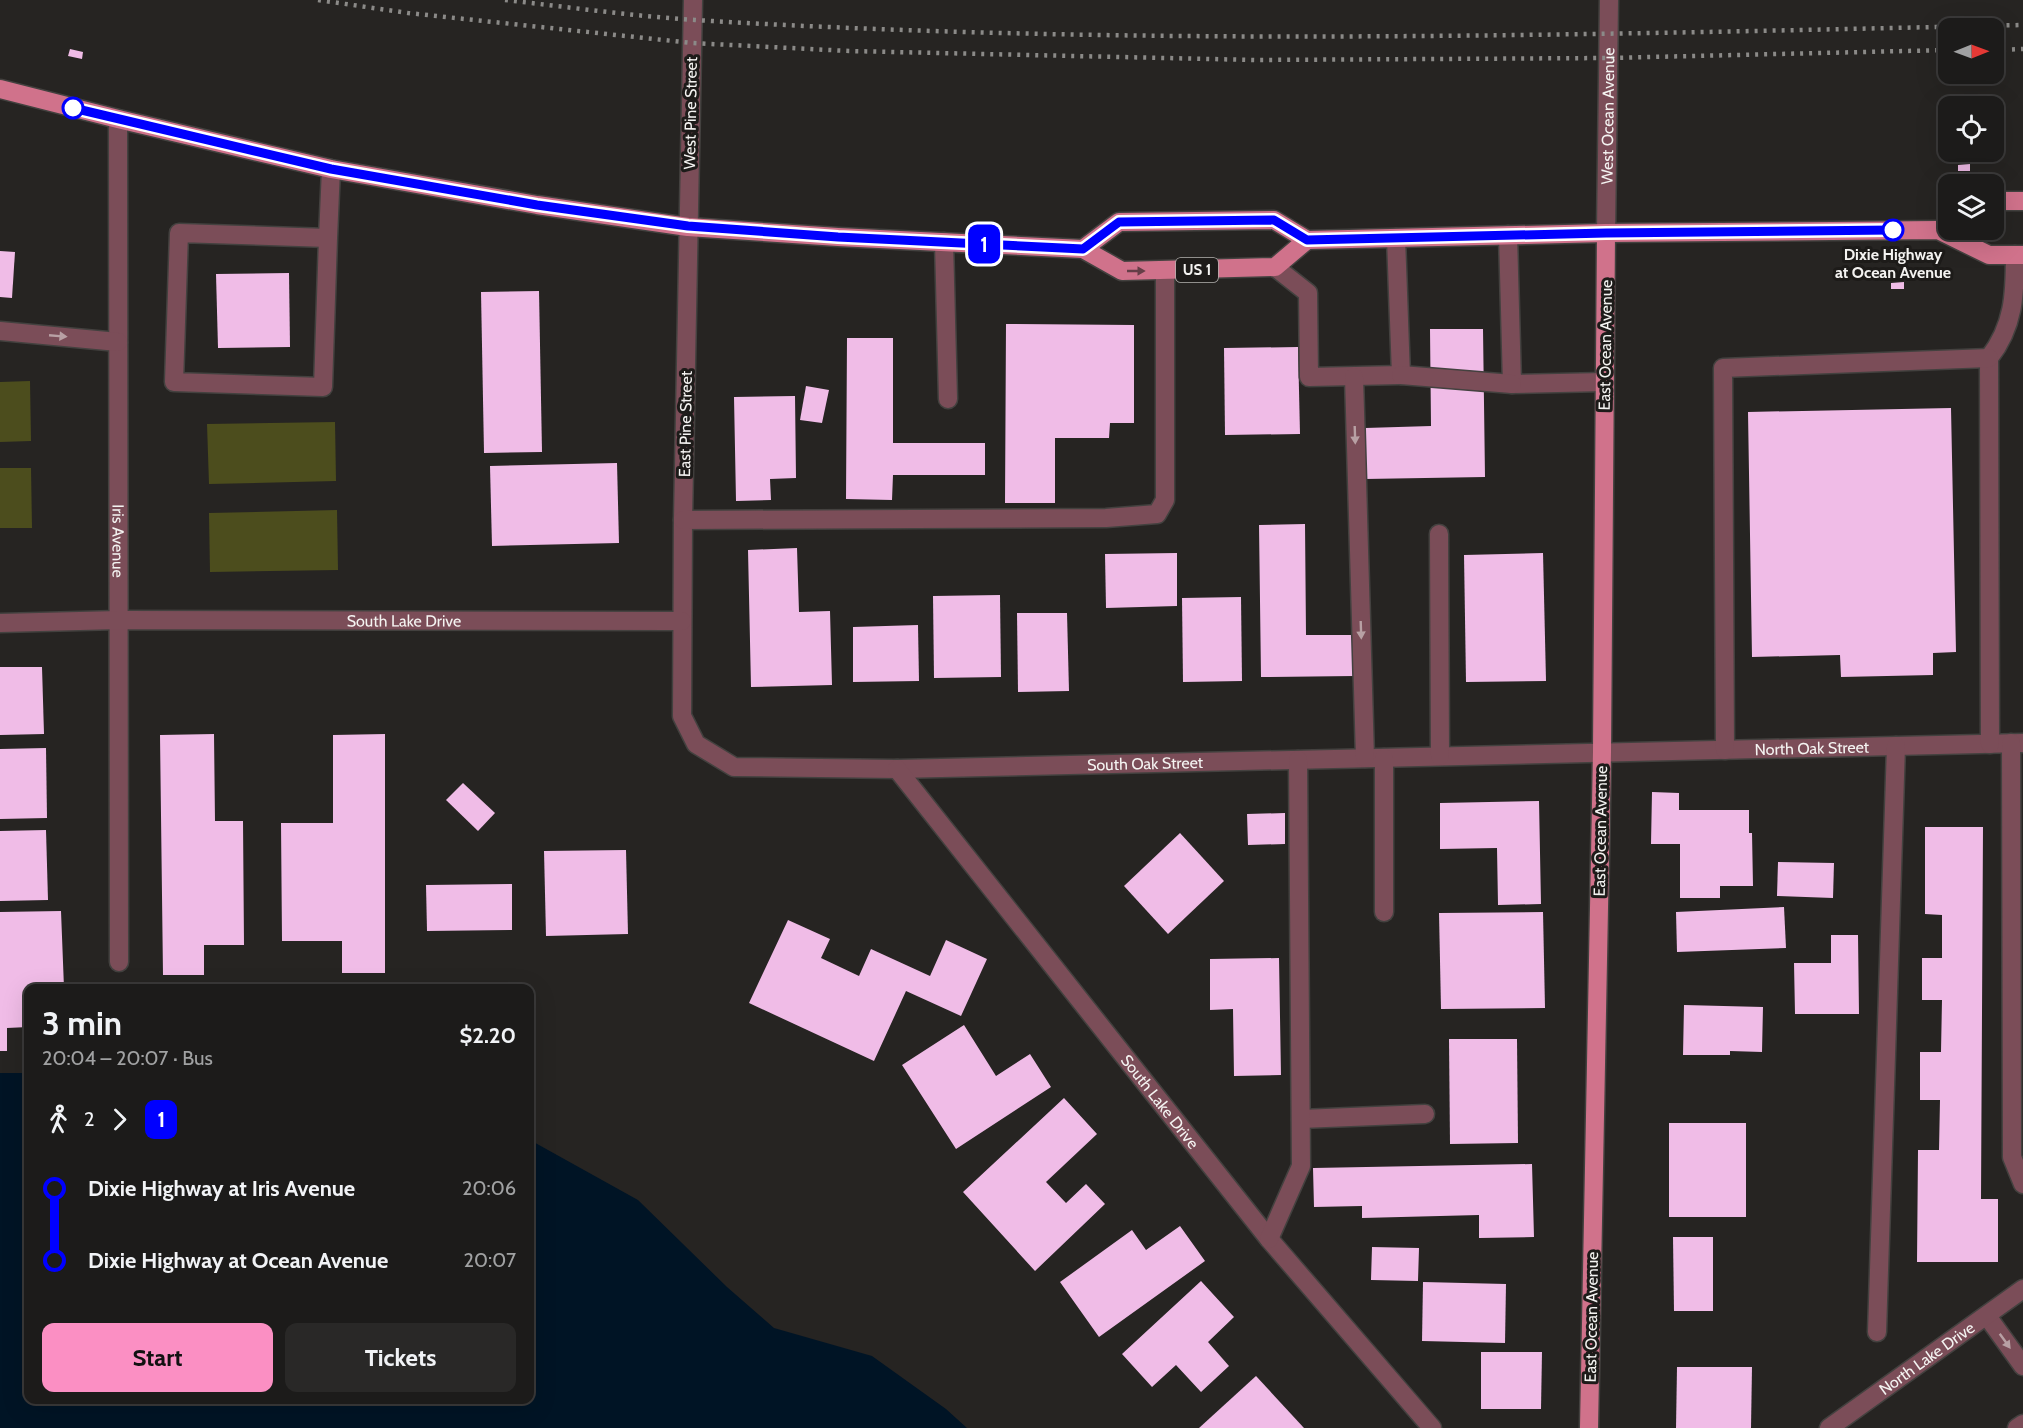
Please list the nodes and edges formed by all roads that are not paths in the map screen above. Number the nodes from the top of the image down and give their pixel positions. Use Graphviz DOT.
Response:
graph roads {
  1 [pos="693,0"];
  2 [pos="1609,0"];
  3 [pos="0,89"];
  4 [pos="118,119"];
  5 [pos="331,169"];
  6 [pos="2004,201"];
  7 [pos="2023,201"];
  8 [pos="688,226"];
  9 [pos="1938,226"];
  10 [pos="1606,233"];
  11 [pos="1508,236"];
  12 [pos="328,238"];
  13 [pos="1396,238"];
  14 [pos="1307,240"];
  15 [pos="1965,240"];
  16 [pos="944,242"];
  17 [pos="1083,249"];
  18 [pos="2019,255"];
  19 [pos="1275,267"];
  20 [pos="1165,271"];
  21 [pos="0,331"];
  22 [pos="118,342"];
  23 [pos="1989,358"];
  24 [pos="1401,375"];
  25 [pos="1354,377"];
  26 [pos="1604,382"];
  27 [pos="1512,384"];
  28 [pos="948,399"];
  29 [pos="683,520"];
  30 [pos="1439,534"];
  31 [pos="119,620"];
  32 [pos="682,621"];
  33 [pos="0,623"];
  34 [pos="2017,743"];
  35 [pos="1990,744"];
  36 [pos="1896,746"];
  37 [pos="1725,750"];
  38 [pos="1602,752"];
  39 [pos="1440,756"];
  40 [pos="1365,758"];
  41 [pos="1384,758"];
  42 [pos="1298,760"];
  43 [pos="897,769"];
  44 [pos="1384,912"];
  45 [pos="119,962"];
  46 [pos="1425,1114"];
  47 [pos="1301,1119"];
  48 [pos="2023,1184"];
  49 [pos="1269,1239"];
  50 [pos="2023,1289"];
  51 [pos="1987,1316"];
  52 [pos="1877,1332"];
  53 [pos="2023,1366"];
  54 [pos="2023,1424"];
  55 [pos="1432,1428"];
  56 [pos="1589,1428"];
  57 [pos="1829,1428"];
  58 [pos="2018,1428"];
  1 -- 8 [label="street, West Pine Street"];
  2 -- 10 [label="street, West Ocean Avenue"];
  3 -- 4 [label="main road, US 1"];
  4 -- 5 [label="main road, US 1"];
  4 -- 22 [label="street, Iris Avenue"];
  5 -- 8 [label="main road, US 1"];
  5 -- 12 [label="street"];
  6 -- 7 [label="main road"];
  8 -- 16 [label="main road, US 1"];
  8 -- 29 [label="street, East Pine Street"];
  9 -- 10 [label="main road"];
  10 -- 11 [label="main road"];
  10 -- 26 [label="main road, East Ocean Avenue"];
  11 -- 13 [label="main road"];
  11 -- 27 [label="street"];
  12 -- 12 [label="street"];
  13 -- 14 [label="main road"];
  13 -- 24 [label="street"];
  14 -- 17 [label="main road"];
  14 -- 19 [label="main road"];
  15 -- 18 [label="main road"];
  16 -- 17 [label="main road, US 1"];
  16 -- 28 [label="street"];
  17 -- 20 [label="main road, US 1, one-way"];
  18 -- 23 [label="street"];
  19 -- 20 [label="main road, US 1"];
  19 -- 25 [label="street"];
  20 -- 29 [label="street"];
  21 -- 22 [label="street, one-way"];
  22 -- 31 [label="street, Iris Avenue"];
  23 -- 35 [label="street"];
  23 -- 37 [label="street"];
  24 -- 25 [label="street"];
  24 -- 27 [label="street"];
  25 -- 40 [label="street, one-way"];
  26 -- 27 [label="street"];
  26 -- 38 [label="main road, East Ocean Avenue"];
  29 -- 32 [label="street, East Pine Street"];
  30 -- 39 [label="street"];
  31 -- 32 [label="street, South Lake Drive"];
  31 -- 33 [label="street, South Lake Drive"];
  31 -- 45 [label="street, Iris Avenue"];
  32 -- 43 [label="street, South Oak Street"];
  34 -- 35 [label="street, North Oak Street"];
  34 -- 48 [label="street"];
  35 -- 36 [label="street, North Oak Street"];
  36 -- 37 [label="street, North Oak Street"];
  36 -- 52 [label="street"];
  37 -- 38 [label="street, North Oak Street"];
  38 -- 39 [label="street, South Oak Street"];
  38 -- 56 [label="main road, East Ocean Avenue"];
  39 -- 41 [label="street, South Oak Street"];
  40 -- 41 [label="street, South Oak Street"];
  40 -- 42 [label="street, South Oak Street"];
  41 -- 44 [label="street"];
  42 -- 43 [label="street, South Oak Street"];
  42 -- 47 [label="street"];
  43 -- 49 [label="street, South Lake Drive"];
  46 -- 47 [label="street"];
  47 -- 49 [label="street"];
  49 -- 55 [label="street, South Lake Drive"];
  50 -- 51 [label="street, North Lake Drive"];
  51 -- 53 [label="street, one-way"];
  51 -- 57 [label="street, North Lake Drive"];
  54 -- 58 [label="street"];
}
